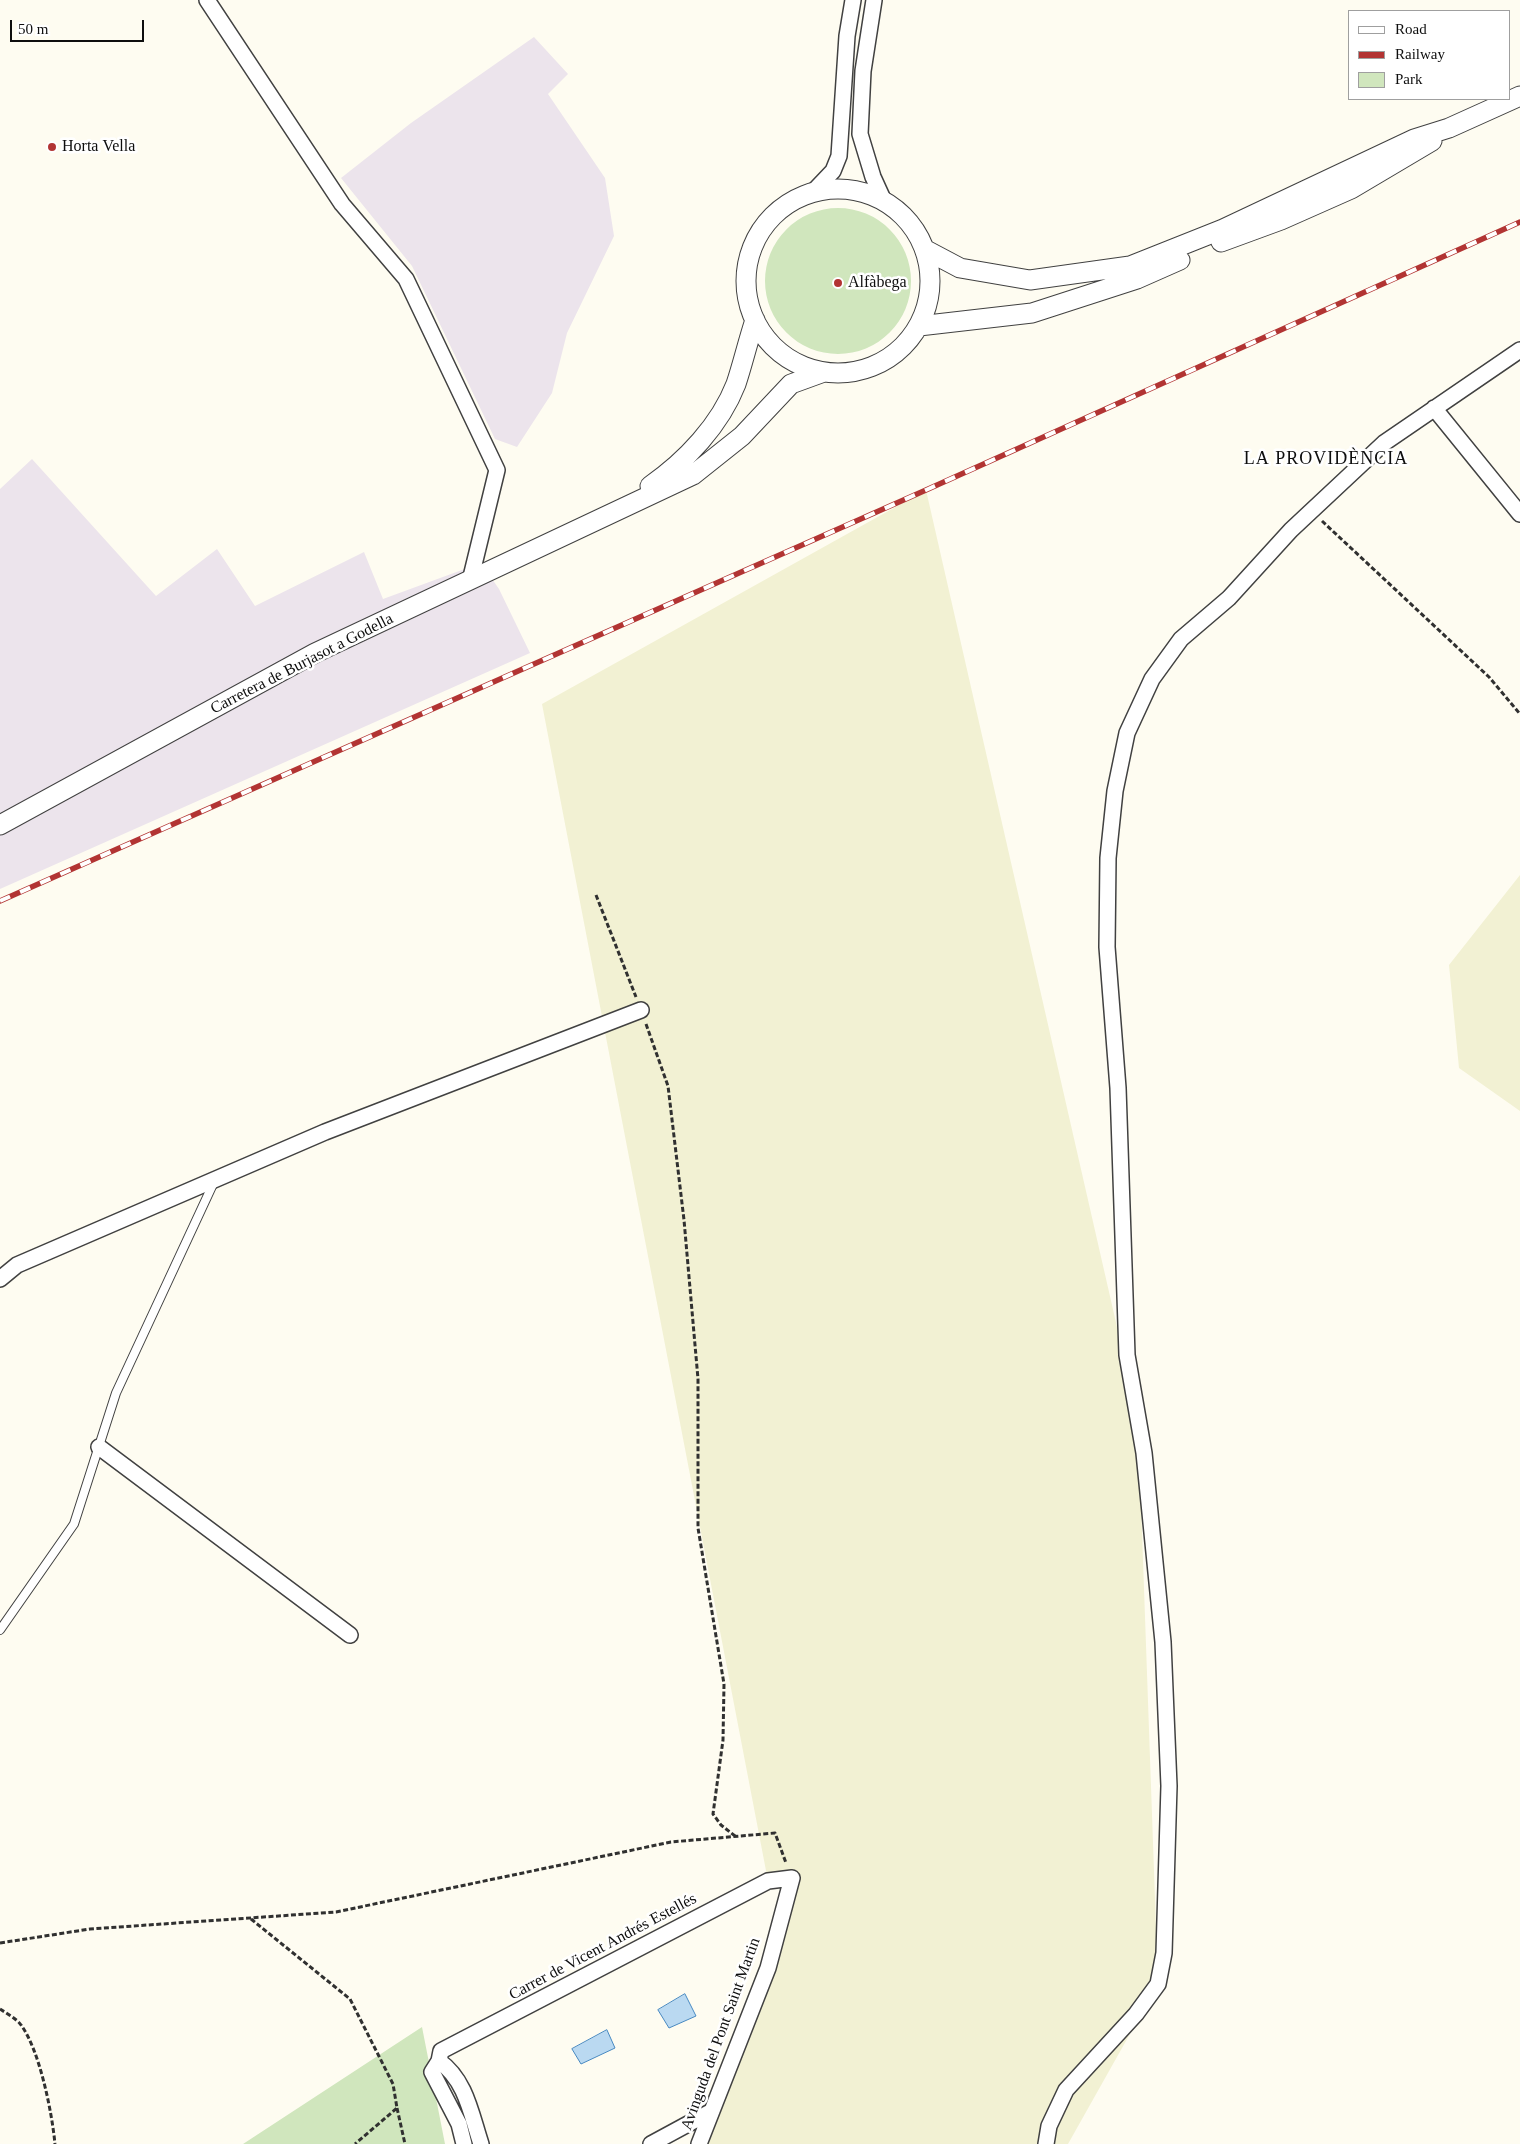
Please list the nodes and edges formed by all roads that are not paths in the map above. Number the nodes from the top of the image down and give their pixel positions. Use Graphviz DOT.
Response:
graph roads {
  1 [pos="207,0"];
  2 [pos="853,0"];
  3 [pos="874,0"];
  4 [pos="1520,96"];
  5 [pos="1449,128"];
  6 [pos="813,192"];
  7 [pos="883,199"];
  8 [pos="926,250"];
  9 [pos="755,320"];
  10 [pos="919,326"];
  11 [pos="1520,350"];
  12 [pos="824,372"];
  13 [pos="1434,408"];
  14 [pos="1520,514"];
  15 [pos="611,515"];
  16 [pos="470,581"];
  17 [pos="0,826"];
  18 [pos="641,1010"];
  19 [pos="215,1180"];
  20 [pos="0,1279"];
  21 [pos="99,1447"];
  22 [pos="0,1630"];
  23 [pos="350,1635"];
  24 [pos="792,1878"];
  25 [pos="439,2061"];
  26 [pos="712,2111"];
  27 [pos="464,2144"];
  28 [pos="481,2144"];
  29 [pos="651,2144"];
  30 [pos="699,2144"];
  31 [pos="1046,2144"];
  1 -- 16 [label="street"];
  2 -- 6 [label="street"];
  3 -- 7 [label="street"];
  4 -- 5 [label="street"];
  5 -- 8 [label="street"];
  5 -- 10 [label="street"];
  6 -- 7 [label="street"];
  6 -- 9 [label="street"];
  7 -- 8 [label="street"];
  8 -- 10 [label="street"];
  9 -- 12 [label="street"];
  9 -- 15 [label="street"];
  10 -- 12 [label="street"];
  11 -- 13 [label="street"];
  12 -- 15 [label="street"];
  13 -- 14 [label="street"];
  13 -- 31 [label="street"];
  15 -- 16 [label="street, Carretera de Burjasot a Godella"];
  16 -- 17 [label="street, Carretera de Burjasot a Godella"];
  18 -- 19 [label="street"];
  19 -- 20 [label="street"];
  19 -- 21 [label="lane"];
  21 -- 22 [label="lane"];
  21 -- 23 [label="street"];
  24 -- 25 [label="street, Carrer de Vicent Andrés Estellés"];
  24 -- 26 [label="street, Avinguda del Pont Saint Martin"];
  25 -- 27 [label="street"];
  25 -- 28 [label="street"];
  26 -- 29 [label="street"];
  26 -- 30 [label="street, Avinguda del Pont Saint Martin"];
}
